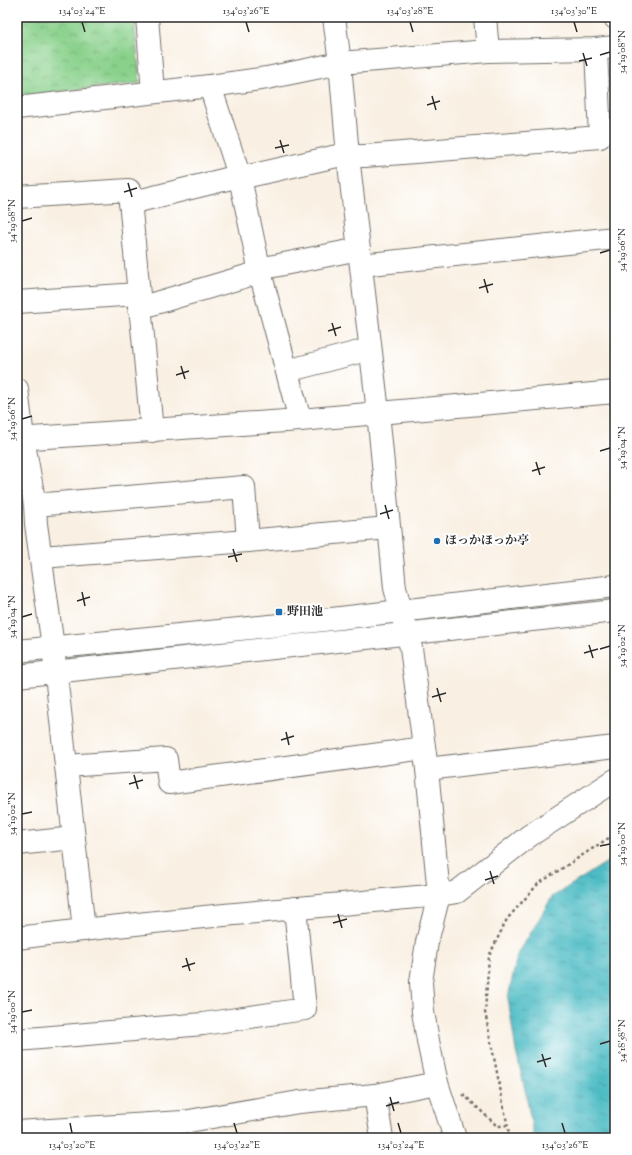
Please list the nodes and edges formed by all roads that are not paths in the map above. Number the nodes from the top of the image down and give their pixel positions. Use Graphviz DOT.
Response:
graph roads {
  1 [pos="147,17"];
  2 [pos="334,17"];
  3 [pos="486,17"];
  4 [pos="605,48"];
  5 [pos="488,51"];
  6 [pos="340,63"];
  7 [pos="210,86"];
  8 [pos="153,92"];
  9 [pos="17,108"];
  10 [pos="348,156"];
  11 [pos="239,177"];
  12 [pos="17,197"];
  13 [pos="130,203"];
  14 [pos="615,238"];
  15 [pos="360,257"];
  16 [pos="260,271"];
  17 [pos="139,301"];
  18 [pos="17,302"];
  19 [pos="370,349"];
  20 [pos="287,371"];
  21 [pos="17,389"];
  22 [pos="615,392"];
  23 [pos="378,412"];
  24 [pos="300,420"];
  25 [pos="152,431"];
  26 [pos="20,438"];
  27 [pos="29,518"];
  28 [pos="388,528"];
  29 [pos="248,541"];
  30 [pos="41,557"];
  31 [pos="615,586"];
  32 [pos="401,611"];
  33 [pos="615,611"];
  34 [pos="408,634"];
  35 [pos="52,647"];
  36 [pos="17,651"];
  37 [pos="55,672"];
  38 [pos="17,676"];
  39 [pos="615,747"];
  40 [pos="425,758"];
  41 [pos="66,766"];
  42 [pos="615,780"];
  43 [pos="74,838"];
  44 [pos="17,844"];
  45 [pos="440,895"];
  46 [pos="295,908"];
  47 [pos="84,930"];
  48 [pos="17,938"];
  49 [pos="17,1040"];
  50 [pos="437,1083"];
  51 [pos="375,1095"];
  52 [pos="184,1130"];
  53 [pos="17,1132"];
  54 [pos="382,1138"];
  55 [pos="455,1138"];
  1 -- 8 [label="street"];
  2 -- 6 [label="street"];
  3 -- 5 [label="street"];
  4 -- 5 [label="street"];
  4 -- 10 [label="street"];
  5 -- 6 [label="street"];
  6 -- 7 [label="street"];
  6 -- 10 [label="street"];
  7 -- 8 [label="street"];
  7 -- 11 [label="street"];
  8 -- 9 [label="street"];
  10 -- 11 [label="street"];
  10 -- 15 [label="street"];
  11 -- 13 [label="street"];
  11 -- 16 [label="street"];
  12 -- 13 [label="street"];
  13 -- 17 [label="street"];
  14 -- 15 [label="street"];
  15 -- 16 [label="street"];
  15 -- 19 [label="street"];
  16 -- 17 [label="street"];
  16 -- 20 [label="street"];
  17 -- 18 [label="street"];
  17 -- 25 [label="street"];
  19 -- 20 [label="street"];
  19 -- 23 [label="street"];
  20 -- 24 [label="street"];
  21 -- 26 [label="street"];
  22 -- 23 [label="street"];
  23 -- 24 [label="street"];
  23 -- 28 [label="street"];
  24 -- 25 [label="street"];
  25 -- 26 [label="street"];
  26 -- 27 [label="street"];
  27 -- 29 [label="street"];
  27 -- 30 [label="street"];
  28 -- 29 [label="street"];
  28 -- 32 [label="street"];
  29 -- 30 [label="street"];
  30 -- 35 [label="street"];
  31 -- 32 [label="street"];
  32 -- 34 [label="street"];
  32 -- 35 [label="street"];
  33 -- 34 [label="street"];
  34 -- 37 [label="street"];
  34 -- 40 [label="street"];
  35 -- 36 [label="street"];
  35 -- 37 [label="street"];
  37 -- 38 [label="street"];
  37 -- 41 [label="street"];
  39 -- 40 [label="street"];
  40 -- 41 [label="street"];
  40 -- 45 [label="street"];
  41 -- 43 [label="street"];
  42 -- 45 [label="street"];
  43 -- 44 [label="street"];
  43 -- 47 [label="street"];
  45 -- 46 [label="street"];
  45 -- 50 [label="street"];
  46 -- 47 [label="street"];
  46 -- 49 [label="street"];
  47 -- 48 [label="street"];
  50 -- 51 [label="street"];
  50 -- 55 [label="street"];
  51 -- 52 [label="street"];
  51 -- 54 [label="street"];
  52 -- 53 [label="street"];
}
